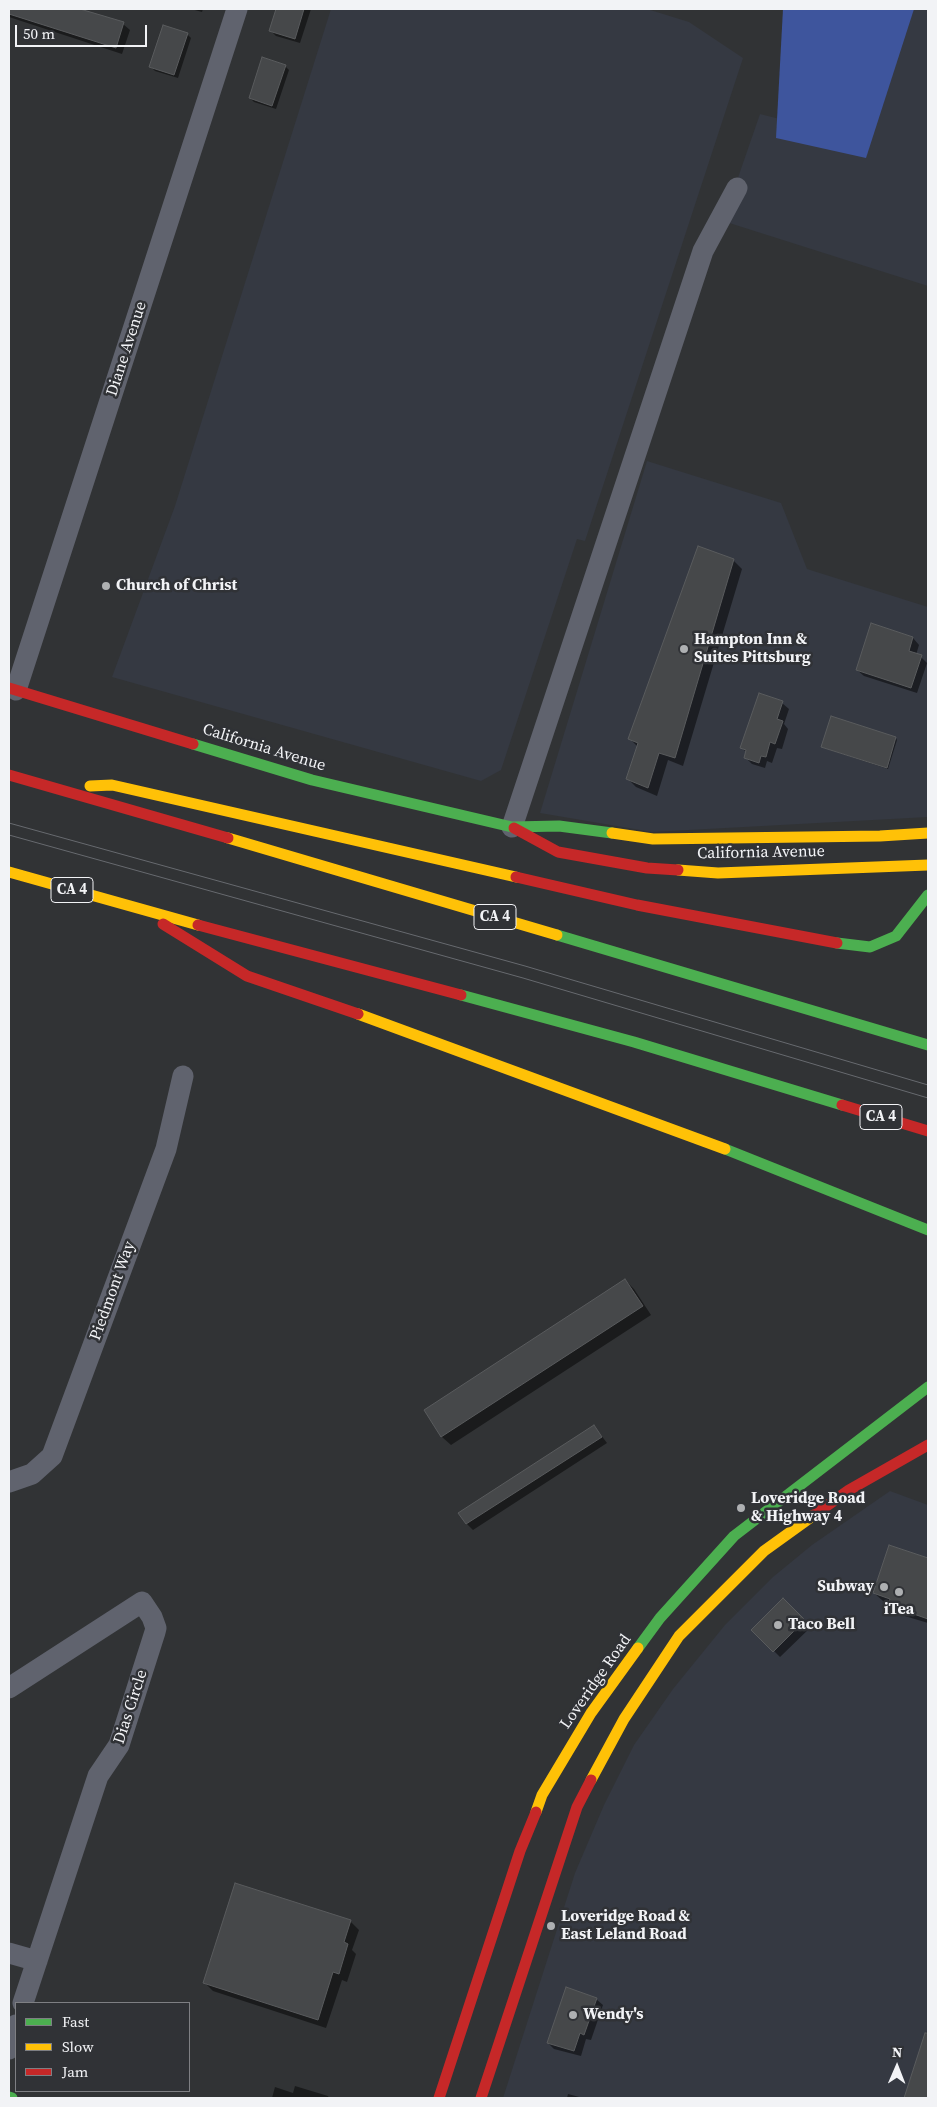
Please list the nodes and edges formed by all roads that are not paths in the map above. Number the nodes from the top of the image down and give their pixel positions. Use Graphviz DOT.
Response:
graph roads {
  1 [pos="237,9"];
  2 [pos="737,188"];
  3 [pos="12,689"];
  4 [pos="9,775"];
  5 [pos="61,789"];
  6 [pos="512,827"];
  7 [pos="928,833"];
  8 [pos="928,865"];
  9 [pos="9,872"];
  10 [pos="928,895"];
  11 [pos="136,908"];
  12 [pos="928,1045"];
  13 [pos="183,1076"];
  14 [pos="928,1132"];
  15 [pos="928,1230"];
  16 [pos="928,1387"];
  17 [pos="928,1445"];
  18 [pos="9,1482"];
  19 [pos="9,1688"];
  20 [pos="9,1952"];
  21 [pos="37,1961"];
  22 [pos="23,2002"];
  23 [pos="15,2028"];
  24 [pos="9,2049"];
  25 [pos="440,2098"];
  26 [pos="482,2098"];
  1 -- 3 [label="street, Diane Avenue"];
  2 -- 6 [label="street"];
  3 -- 6 [label="main road, California Avenue"];
  4 -- 5 [label="main road, CA 4"];
  5 -- 10 [label="main road"];
  5 -- 12 [label="main road, CA 4"];
  6 -- 7 [label="main road, California Avenue"];
  6 -- 8 [label="main road, California Avenue"];
  9 -- 11 [label="main road, CA 4"];
  11 -- 14 [label="main road, CA 4"];
  11 -- 15 [label="main road"];
  13 -- 18 [label="street, Piedmont Way"];
  16 -- 25 [label="main road, Loveridge Road"];
  17 -- 26 [label="main road"];
  19 -- 21 [label="street, Dias Circle"];
  20 -- 21 [label="street"];
  21 -- 22 [label="street, Dias Circle"];
  23 -- 24 [label="street"];
}
